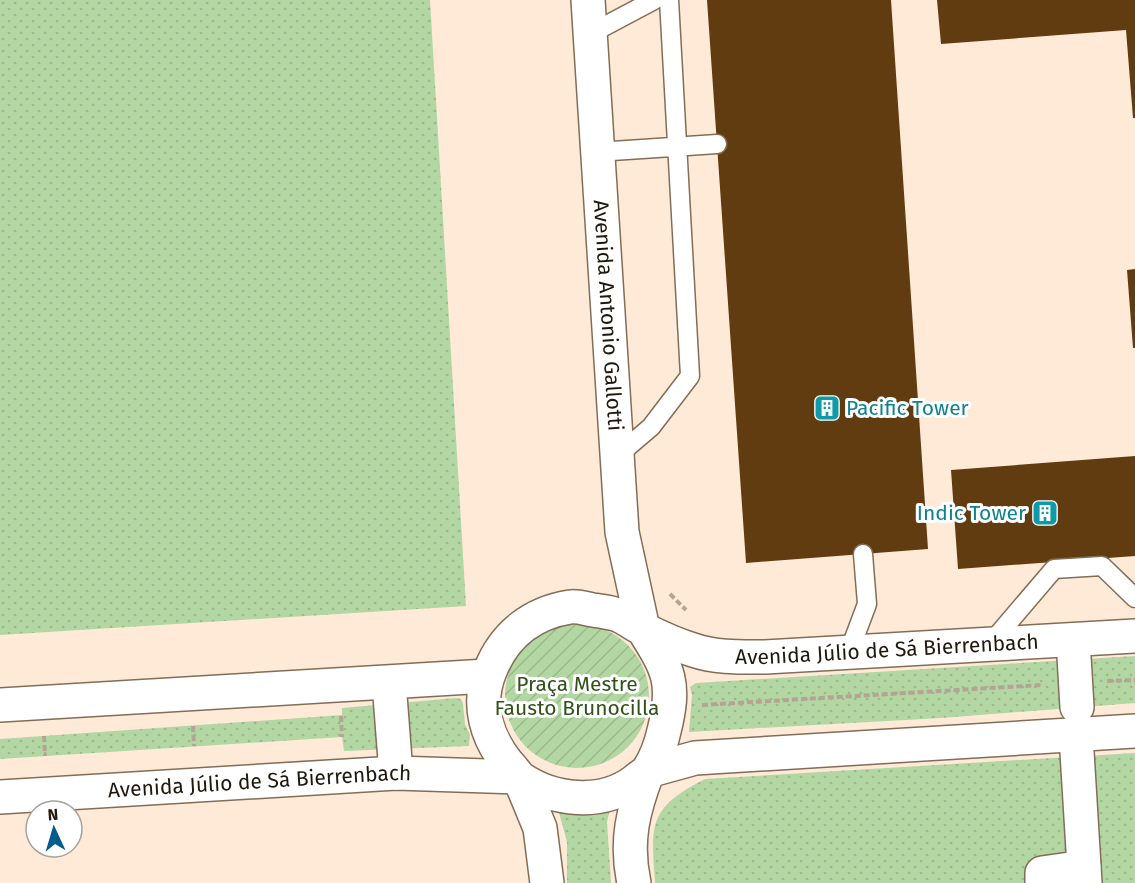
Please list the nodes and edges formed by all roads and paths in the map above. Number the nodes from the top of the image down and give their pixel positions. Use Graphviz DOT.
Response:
graph roads {
  1 [pos="654,0"];
  2 [pos="669,0"];
  3 [pos="589,10"];
  4 [pos="717,144"];
  5 [pos="677,147"];
  6 [pos="597,152"];
  7 [pos="617,456"];
  8 [pos="863,554"];
  9 [pos="669,592"];
  10 [pos="1135,598"];
  11 [pos="689,614"];
  12 [pos="644,630"];
  13 [pos="1135,636"];
  14 [pos="1073,640"];
  15 [pos="990,644"];
  16 [pos="849,652"];
  17 [pos="488,676"];
  18 [pos="1135,680"];
  19 [pos="389,683"];
  20 [pos="1076,695"];
  21 [pos="0,705"];
  22 [pos="669,710"];
  23 [pos="341,715"];
  24 [pos="193,725"];
  25 [pos="1135,732"];
  26 [pos="44,736"];
  27 [pos="342,736"];
  28 [pos="194,746"];
  29 [pos="1077,752"];
  30 [pos="45,756"];
  31 [pos="648,771"];
  32 [pos="396,773"];
  33 [pos="519,777"];
  34 [pos="0,796"];
  35 [pos="1084,875"];
  36 [pos="547,883"];
  37 [pos="633,883"];
  38 [pos="1042,883"];
  1 -- 3 [label="lane"];
  2 -- 5 [label="lane"];
  3 -- 6 [label="street, Avenida Antonio Gallotti"];
  4 -- 5 [label="lane"];
  5 -- 6 [label="lane"];
  5 -- 7 [label="lane"];
  6 -- 7 [label="street, Avenida Antonio Gallotti"];
  7 -- 12 [label="street, Avenida Antonio Gallotti"];
  8 -- 16 [label="lane"];
  9 -- 11 [label="path"];
  10 -- 15 [label="lane"];
  12 -- 16 [label="street, Avenida Júlio de Sá Bierrenbach"];
  12 -- 17 [label="street"];
  12 -- 22 [label="street"];
  13 -- 14 [label="street, Avenida Júlio de Sá Bierrenbach"];
  14 -- 15 [label="street, Avenida Júlio de Sá Bierrenbach"];
  14 -- 20 [label="street"];
  15 -- 16 [label="street, Avenida Júlio de Sá Bierrenbach"];
  17 -- 19 [label="street"];
  17 -- 33 [label="street"];
  18 -- 20 [label="path"];
  19 -- 21 [label="street"];
  19 -- 32 [label="street"];
  20 -- 22 [label="path"];
  22 -- 31 [label="street"];
  23 -- 27 [label="path"];
  24 -- 28 [label="path"];
  25 -- 31 [label="street"];
  26 -- 30 [label="path"];
  29 -- 35 [label="street"];
  31 -- 33 [label="street"];
  31 -- 37 [label="street"];
  32 -- 33 [label="street, Avenida Júlio de Sá Bierrenbach"];
  32 -- 34 [label="street, Avenida Júlio de Sá Bierrenbach"];
  33 -- 36 [label="street"];
  35 -- 38 [label="street"];
}
